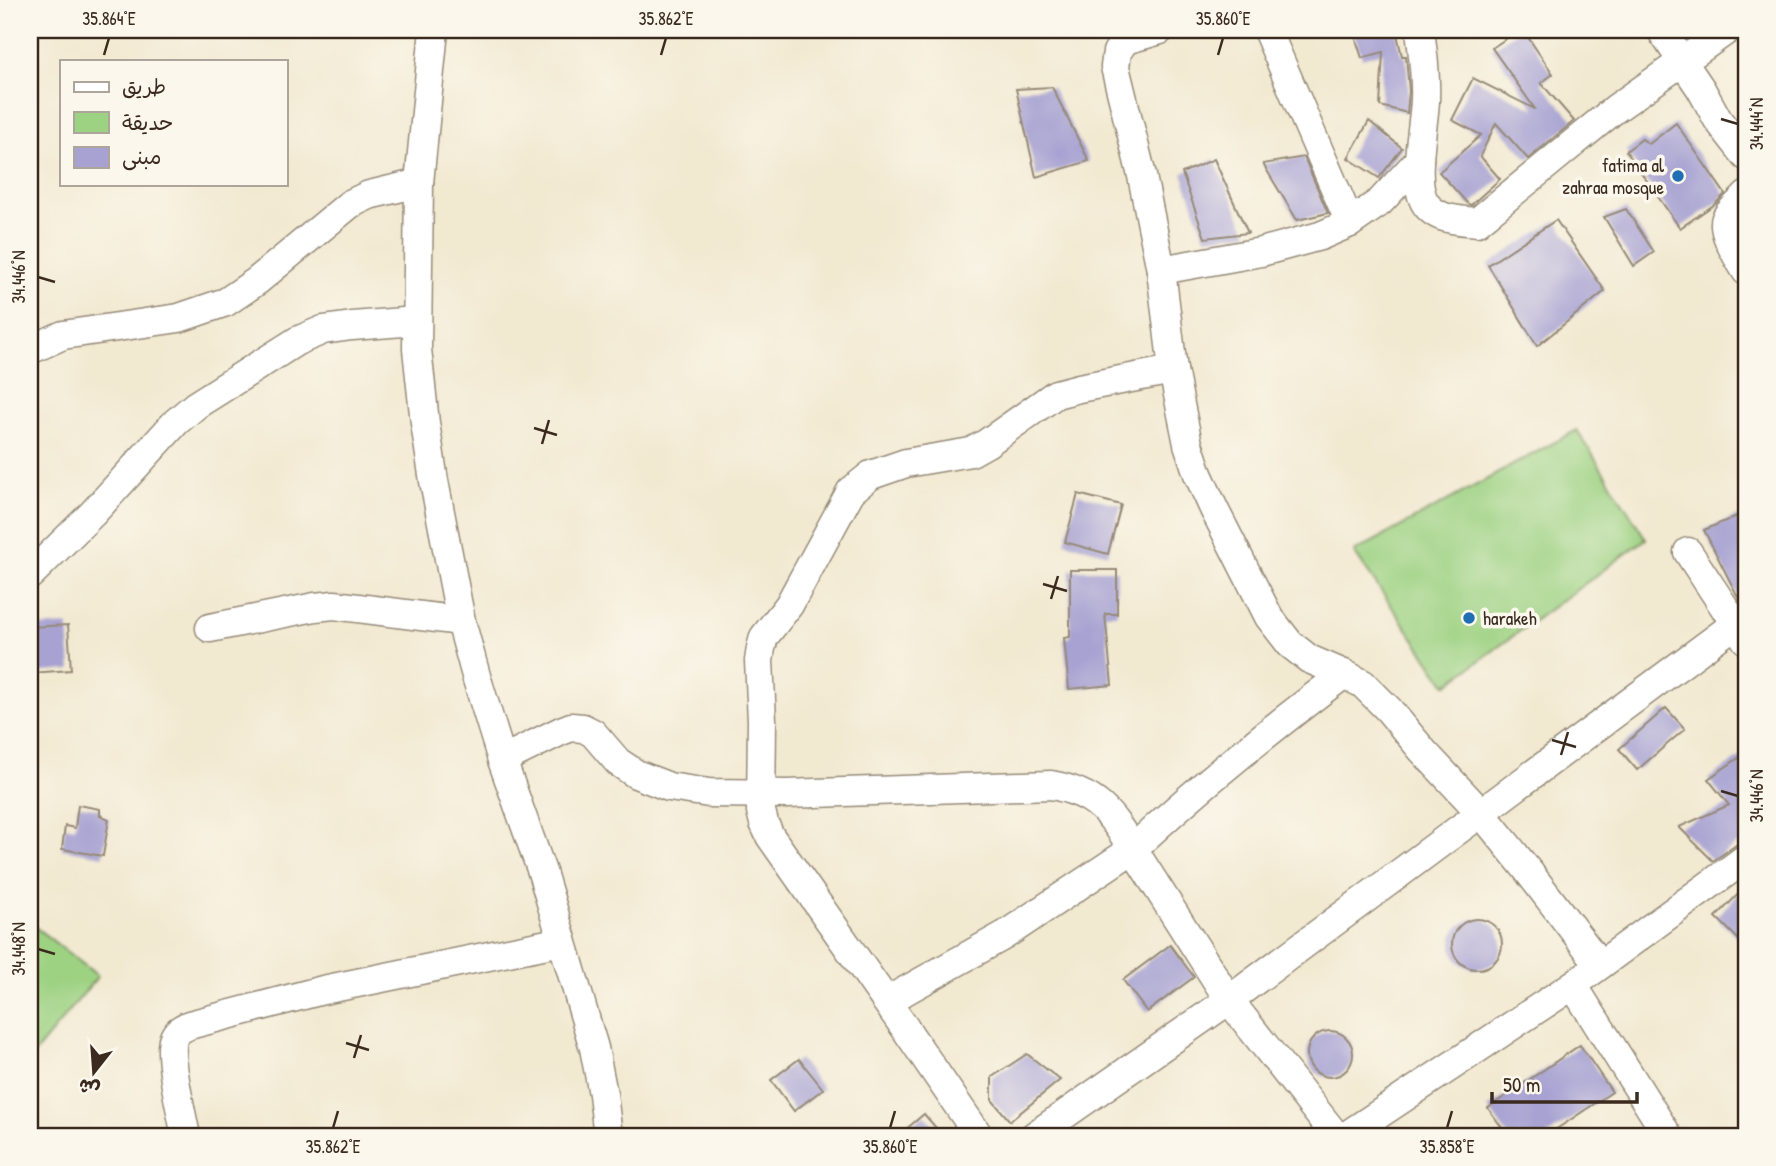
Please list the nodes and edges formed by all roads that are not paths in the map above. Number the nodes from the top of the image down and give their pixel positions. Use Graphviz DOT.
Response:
graph roads {
  1 [pos="434,30"];
  2 [pos="1160,30"];
  3 [pos="1267,30"];
  4 [pos="1661,30"];
  5 [pos="1727,30"];
  6 [pos="1429,34"];
  7 [pos="1683,62"];
  8 [pos="1746,156"];
  9 [pos="1419,160"];
  10 [pos="419,183"];
  11 [pos="1746,196"];
  12 [pos="1350,223"];
  13 [pos="1161,270"];
  14 [pos="1746,271"];
  15 [pos="416,321"];
  16 [pos="30,350"];
  17 [pos="1173,370"];
  18 [pos="1688,552"];
  19 [pos="30,575"];
  20 [pos="461,621"];
  21 [pos="1743,627"];
  22 [pos="210,628"];
  23 [pos="1344,674"];
  24 [pos="502,760"];
  25 [pos="761,794"];
  26 [pos="1482,814"];
  27 [pos="1133,849"];
  28 [pos="1746,858"];
  29 [pos="562,941"];
  30 [pos="1600,965"];
  31 [pos="1573,985"];
  32 [pos="1229,1000"];
  33 [pos="887,1001"];
  34 [pos="186,1136"];
  35 [pos="608,1136"];
  36 [pos="979,1136"];
  37 [pos="1034,1136"];
  38 [pos="1336,1136"];
  39 [pos="1346,1136"];
  40 [pos="1668,1136"];
  1 -- 10 [label="street"];
  2 -- 13 [label="street"];
  3 -- 12 [label="street"];
  4 -- 7 [label="street"];
  5 -- 7 [label="street"];
  6 -- 9 [label="street"];
  7 -- 8 [label="street"];
  7 -- 9 [label="street"];
  9 -- 12 [label="street"];
  10 -- 15 [label="street"];
  10 -- 16 [label="street"];
  11 -- 14 [label="street"];
  12 -- 13 [label="street"];
  13 -- 17 [label="street"];
  15 -- 19 [label="street"];
  15 -- 20 [label="street"];
  17 -- 23 [label="street"];
  17 -- 25 [label="street"];
  18 -- 21 [label="street"];
  20 -- 22 [label="street"];
  20 -- 24 [label="street"];
  21 -- 26 [label="street"];
  23 -- 26 [label="street"];
  23 -- 27 [label="street"];
  24 -- 25 [label="street"];
  24 -- 29 [label="street"];
  25 -- 27 [label="street"];
  25 -- 33 [label="street"];
  26 -- 30 [label="street"];
  26 -- 32 [label="street"];
  27 -- 32 [label="street"];
  27 -- 33 [label="street"];
  28 -- 30 [label="street"];
  29 -- 34 [label="street"];
  29 -- 35 [label="street"];
  30 -- 31 [label="street"];
  31 -- 39 [label="street"];
  31 -- 40 [label="street"];
  32 -- 37 [label="street"];
  32 -- 38 [label="street"];
  33 -- 36 [label="street"];
}
